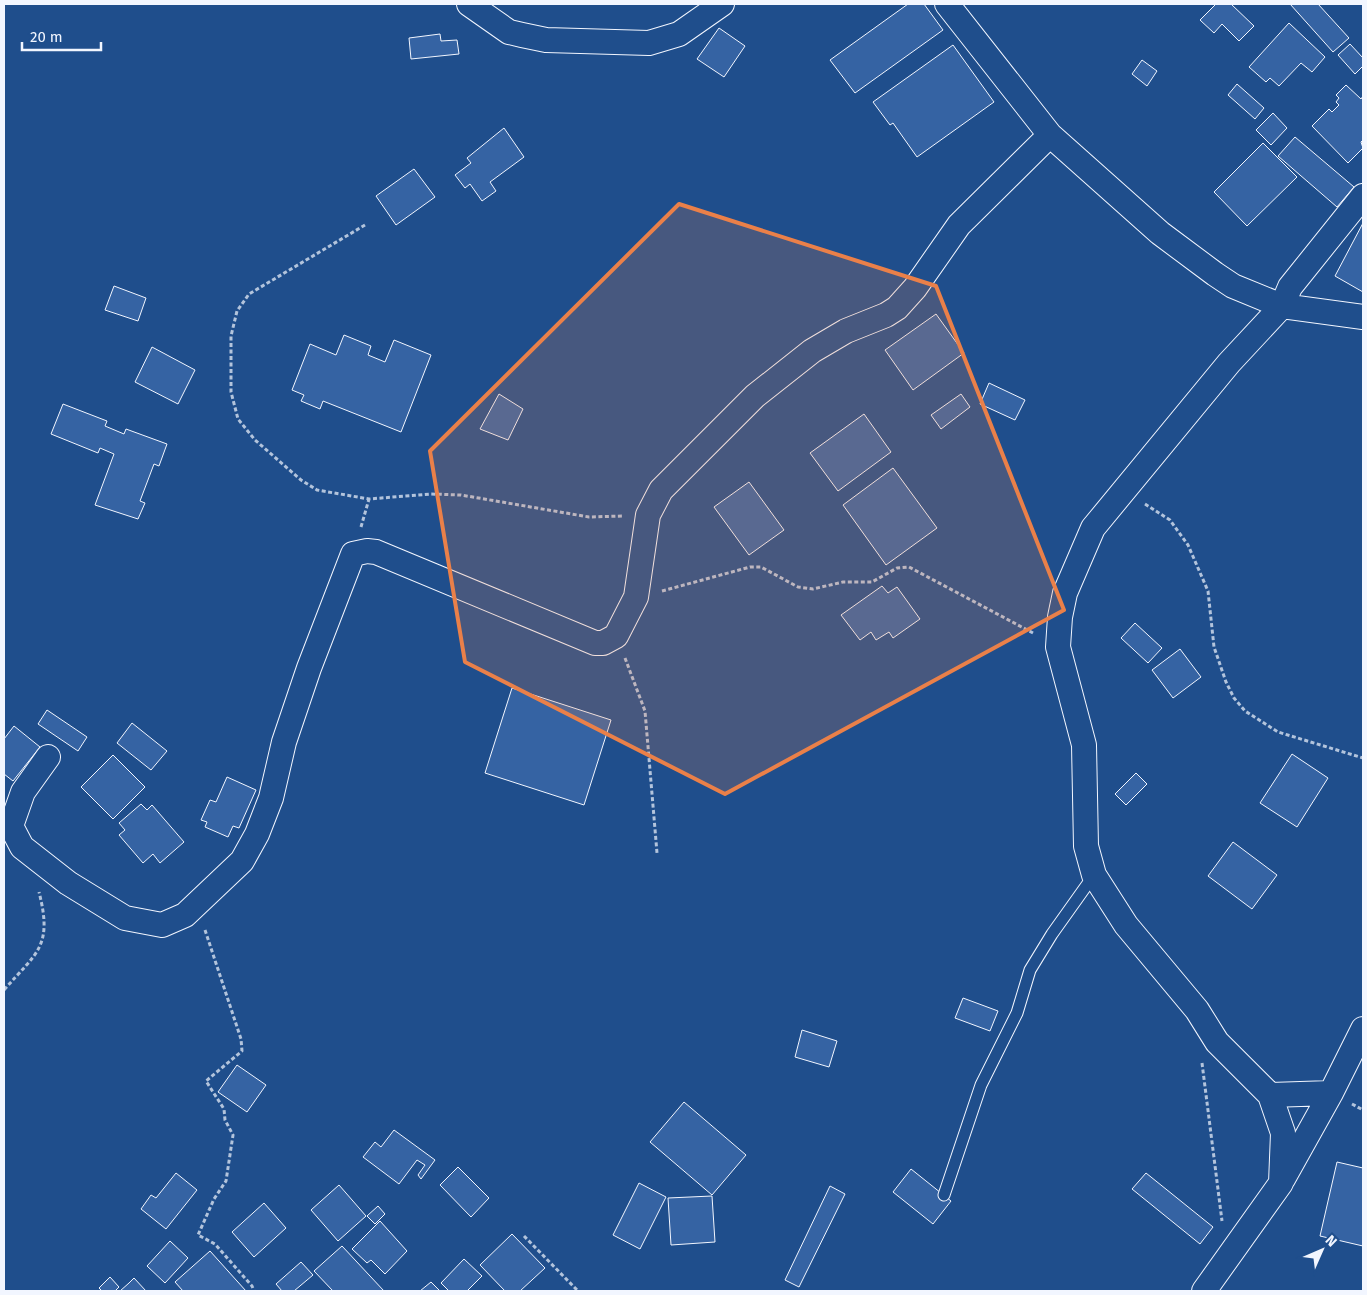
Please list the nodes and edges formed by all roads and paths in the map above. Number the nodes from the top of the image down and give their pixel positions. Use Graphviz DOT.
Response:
graph roads {
  1 [pos="469,4"];
  2 [pos="722,4"];
  3 [pos="952,8"];
  4 [pos="1050,135"];
  5 [pos="1363,196"];
  6 [pos="365,225"];
  7 [pos="1282,306"];
  8 [pos="1363,317"];
  9 [pos="1124,490"];
  10 [pos="648,515"];
  11 [pos="636,597"];
  12 [pos="616,636"];
  13 [pos="1058,647"];
  14 [pos="48,757"];
  15 [pos="1363,758"];
  16 [pos="657,853"];
  17 [pos="1094,875"];
  18 [pos="36,884"];
  19 [pos="196,904"];
  20 [pos="4,990"];
  21 [pos="1363,1029"];
  22 [pos="1202,1060"];
  23 [pos="1331,1093"];
  24 [pos="1270,1095"];
  25 [pos="1281,1183"];
  26 [pos="944,1195"];
  27 [pos="524,1236"];
  28 [pos="1228,1258"];
  29 [pos="254,1291"];
  30 [pos="578,1291"];
  31 [pos="1204,1291"];
  1 -- 2 [label="street"];
  3 -- 4 [label="street"];
  4 -- 7 [label="street"];
  4 -- 10 [label="street"];
  5 -- 7 [label="street"];
  6 -- 10 [label="path"];
  7 -- 8 [label="street"];
  7 -- 9 [label="street"];
  9 -- 13 [label="street"];
  9 -- 15 [label="path"];
  10 -- 11 [label="street"];
  11 -- 12 [label="street"];
  11 -- 13 [label="path"];
  12 -- 16 [label="path"];
  12 -- 19 [label="street"];
  13 -- 17 [label="street"];
  14 -- 19 [label="street"];
  17 -- 24 [label="street"];
  17 -- 26 [label="lane"];
  18 -- 20 [label="path"];
  19 -- 29 [label="path"];
  21 -- 23 [label="street"];
  22 -- 28 [label="path"];
  23 -- 24 [label="street"];
  23 -- 25 [label="street"];
  24 -- 25 [label="street"];
  25 -- 28 [label="street"];
  27 -- 30 [label="path"];
  28 -- 31 [label="street"];
}
